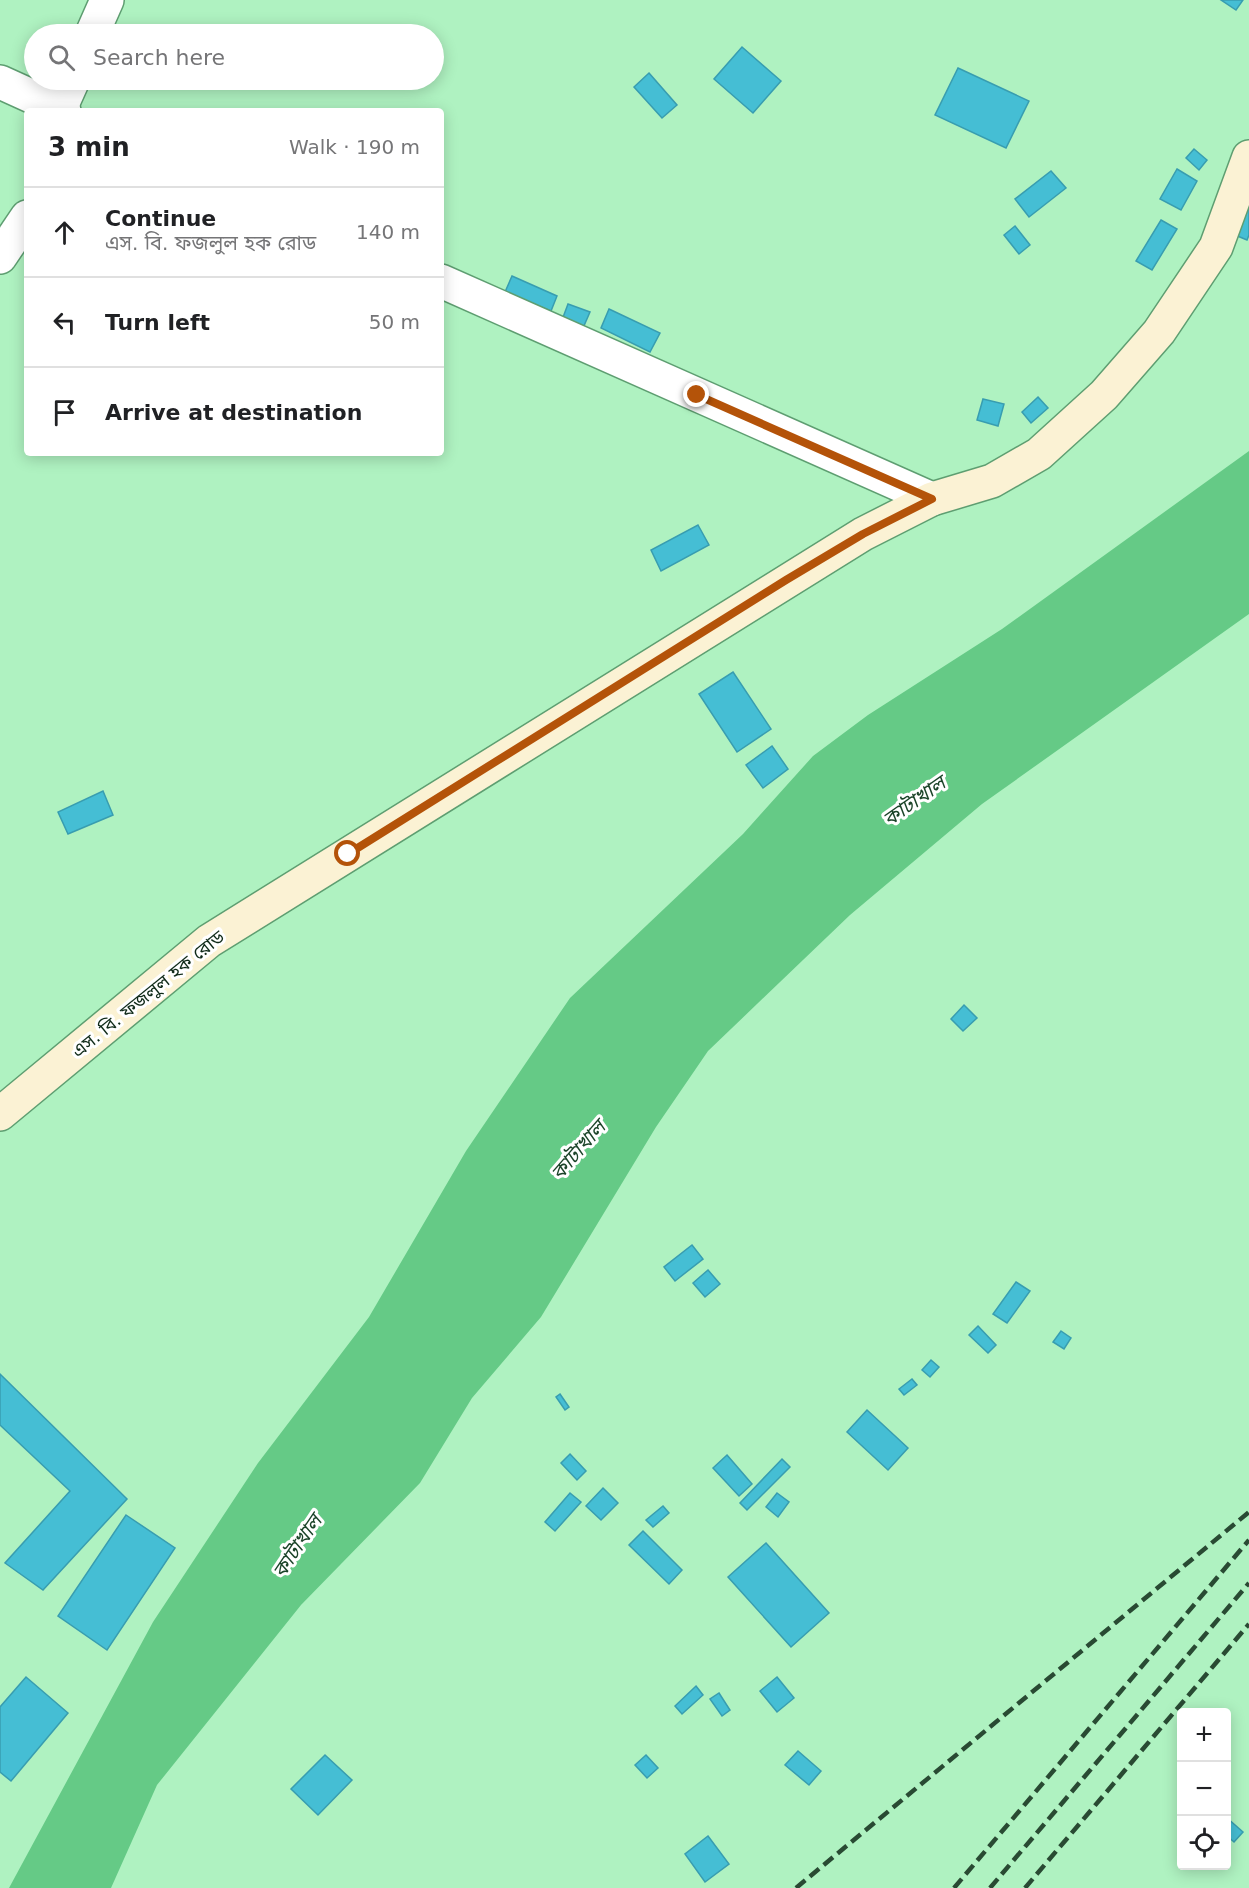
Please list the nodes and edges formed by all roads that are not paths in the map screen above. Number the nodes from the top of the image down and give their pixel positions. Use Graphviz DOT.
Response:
graph roads {
  1 [pos="107,0"];
  2 [pos="96,24"];
  3 [pos="0,82"];
  4 [pos="69,90"];
  5 [pos="58,108"];
  6 [pos="63,108"];
  7 [pos="1249,157"];
  8 [pos="24,221"];
  9 [pos="0,257"];
  10 [pos="444,282"];
  11 [pos="932,499"];
  12 [pos="0,1114"];
  1 -- 2 [label="street"];
  3 -- 5 [label="street"];
  4 -- 6 [label="street"];
  7 -- 11 [label="main road, এস. বি. ফজলুল হক রোড"];
  8 -- 9 [label="street"];
  10 -- 11 [label="street"];
  11 -- 12 [label="main road, এস. বি. ফজলুল হক রোড"];
}
